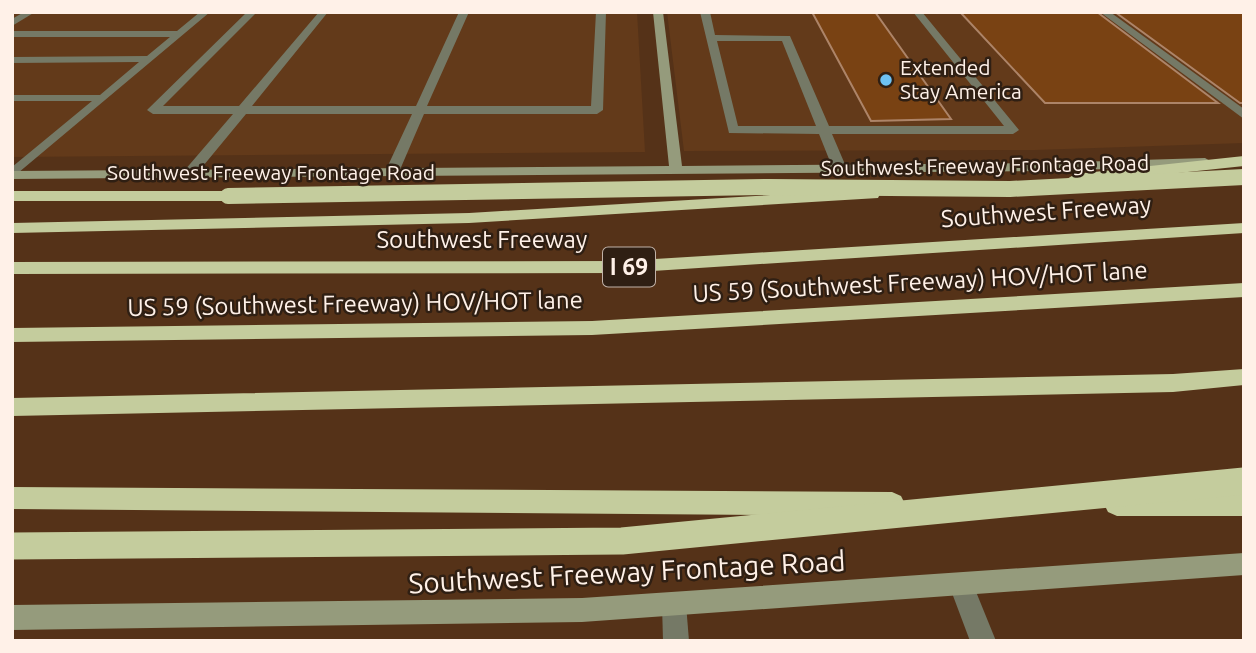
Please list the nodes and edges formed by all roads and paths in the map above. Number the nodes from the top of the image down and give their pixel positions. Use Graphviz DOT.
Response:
graph roads {
  1 [pos="31,12"];
  2 [pos="206,12"];
  3 [pos="253,12"];
  4 [pos="324,12"];
  5 [pos="464,12"];
  6 [pos="601,12"];
  7 [pos="658,12"];
  8 [pos="705,12"];
  9 [pos="917,12"];
  10 [pos="1104,12"];
  11 [pos="12,23"];
  12 [pos="12,34"];
  13 [pos="179,34"];
  14 [pos="711,38"];
  15 [pos="12,60"];
  16 [pos="149,60"];
  17 [pos="12,98"];
  18 [pos="103,98"];
  19 [pos="242,110"];
  20 [pos="420,110"];
  21 [pos="1244,115"];
  22 [pos="824,131"];
  23 [pos="1244,161"];
  24 [pos="839,169"];
  25 [pos="676,170"];
  26 [pos="392,172"];
  27 [pos="189,173"];
  28 [pos="12,174"];
  29 [pos="1244,177"];
  30 [pos="12,196"];
  31 [pos="12,228"];
  32 [pos="1244,228"];
  33 [pos="12,268"];
  34 [pos="1244,290"];
  35 [pos="12,335"];
  36 [pos="1244,377"];
  37 [pos="12,407"];
  38 [pos="1244,481"];
  39 [pos="12,498"];
  40 [pos="1244,504"];
  41 [pos="12,546"];
  42 [pos="1244,564"];
  43 [pos="961,585"];
  44 [pos="674,604"];
  45 [pos="12,618"];
  46 [pos="676,641"];
  47 [pos="983,641"];
  1 -- 11 [label="lane"];
  2 -- 13 [label="lane"];
  3 -- 19 [label="lane"];
  4 -- 19 [label="lane"];
  5 -- 20 [label="lane"];
  6 -- 20 [label="lane"];
  7 -- 25 [label="main road"];
  8 -- 14 [label="lane"];
  9 -- 22 [label="lane"];
  10 -- 21 [label="lane"];
  12 -- 13 [label="lane"];
  13 -- 16 [label="lane"];
  14 -- 22 [label="lane"];
  14 -- 22 [label="lane"];
  15 -- 16 [label="lane"];
  16 -- 18 [label="lane"];
  17 -- 18 [label="lane"];
  18 -- 28 [label="lane"];
  19 -- 20 [label="lane"];
  19 -- 27 [label="lane"];
  20 -- 26 [label="lane"];
  22 -- 24 [label="lane"];
  23 -- 24 [label="main road, Southwest Freeway Frontage Road"];
  23 -- 31 [label="highway"];
  24 -- 25 [label="main road, Southwest Freeway Frontage Road"];
  25 -- 26 [label="main road, Southwest Freeway Frontage Road"];
  26 -- 27 [label="main road, Southwest Freeway Frontage Road"];
  27 -- 28 [label="main road, Southwest Freeway Frontage Road"];
  29 -- 30 [label="highway, bridge"];
  32 -- 33 [label="highway, Southwest Freeway / I 69"];
  34 -- 35 [label="highway, US 59 (Southwest Freeway) HOV/HOT lane"];
  36 -- 37 [label="highway"];
  38 -- 41 [label="highway, bridge"];
  39 -- 40 [label="highway"];
  42 -- 43 [label="main road, Southwest Freeway Frontage Road"];
  43 -- 44 [label="main road, Southwest Freeway Frontage Road"];
  43 -- 47 [label="lane"];
  44 -- 45 [label="main road, Southwest Freeway Frontage Road"];
  44 -- 46 [label="lane"];
}
